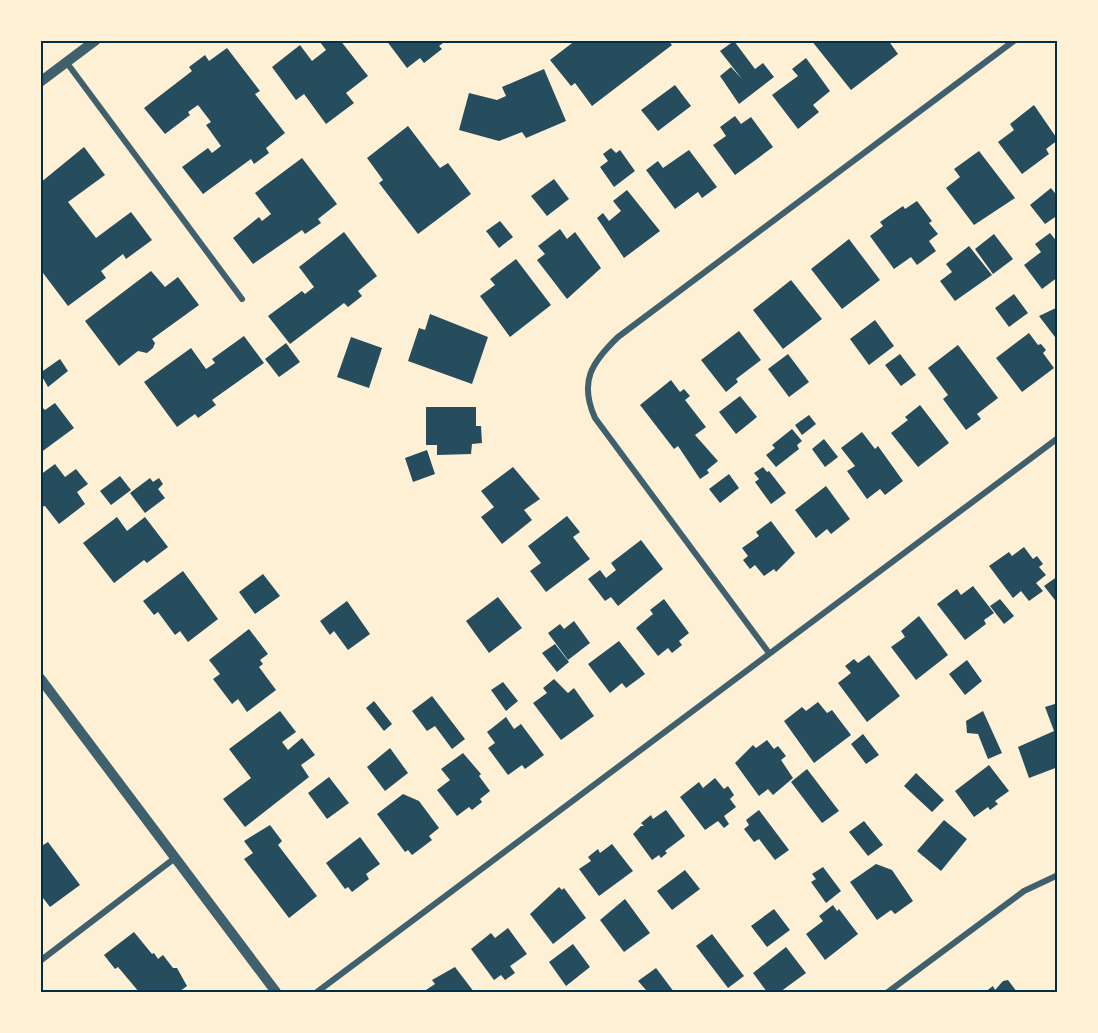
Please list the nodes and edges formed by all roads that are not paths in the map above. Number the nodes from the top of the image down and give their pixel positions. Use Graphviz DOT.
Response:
graph roads {
  1 [pos="96,40"];
  2 [pos="1015,40"];
  3 [pos="67,63"];
  4 [pos="40,82"];
  5 [pos="242,298"];
  6 [pos="1058,438"];
  7 [pos="769,654"];
  8 [pos="40,678"];
  9 [pos="175,858"];
  10 [pos="1058,875"];
  11 [pos="40,961"];
  12 [pos="276,993"];
  13 [pos="317,993"];
  14 [pos="888,993"];
  1 -- 3 [label="street"];
  2 -- 7 [label="street"];
  3 -- 4 [label="street"];
  3 -- 5 [label="street"];
  6 -- 7 [label="street"];
  7 -- 13 [label="street"];
  8 -- 9 [label="street"];
  9 -- 11 [label="street"];
  9 -- 12 [label="street"];
  10 -- 14 [label="street"];
}
